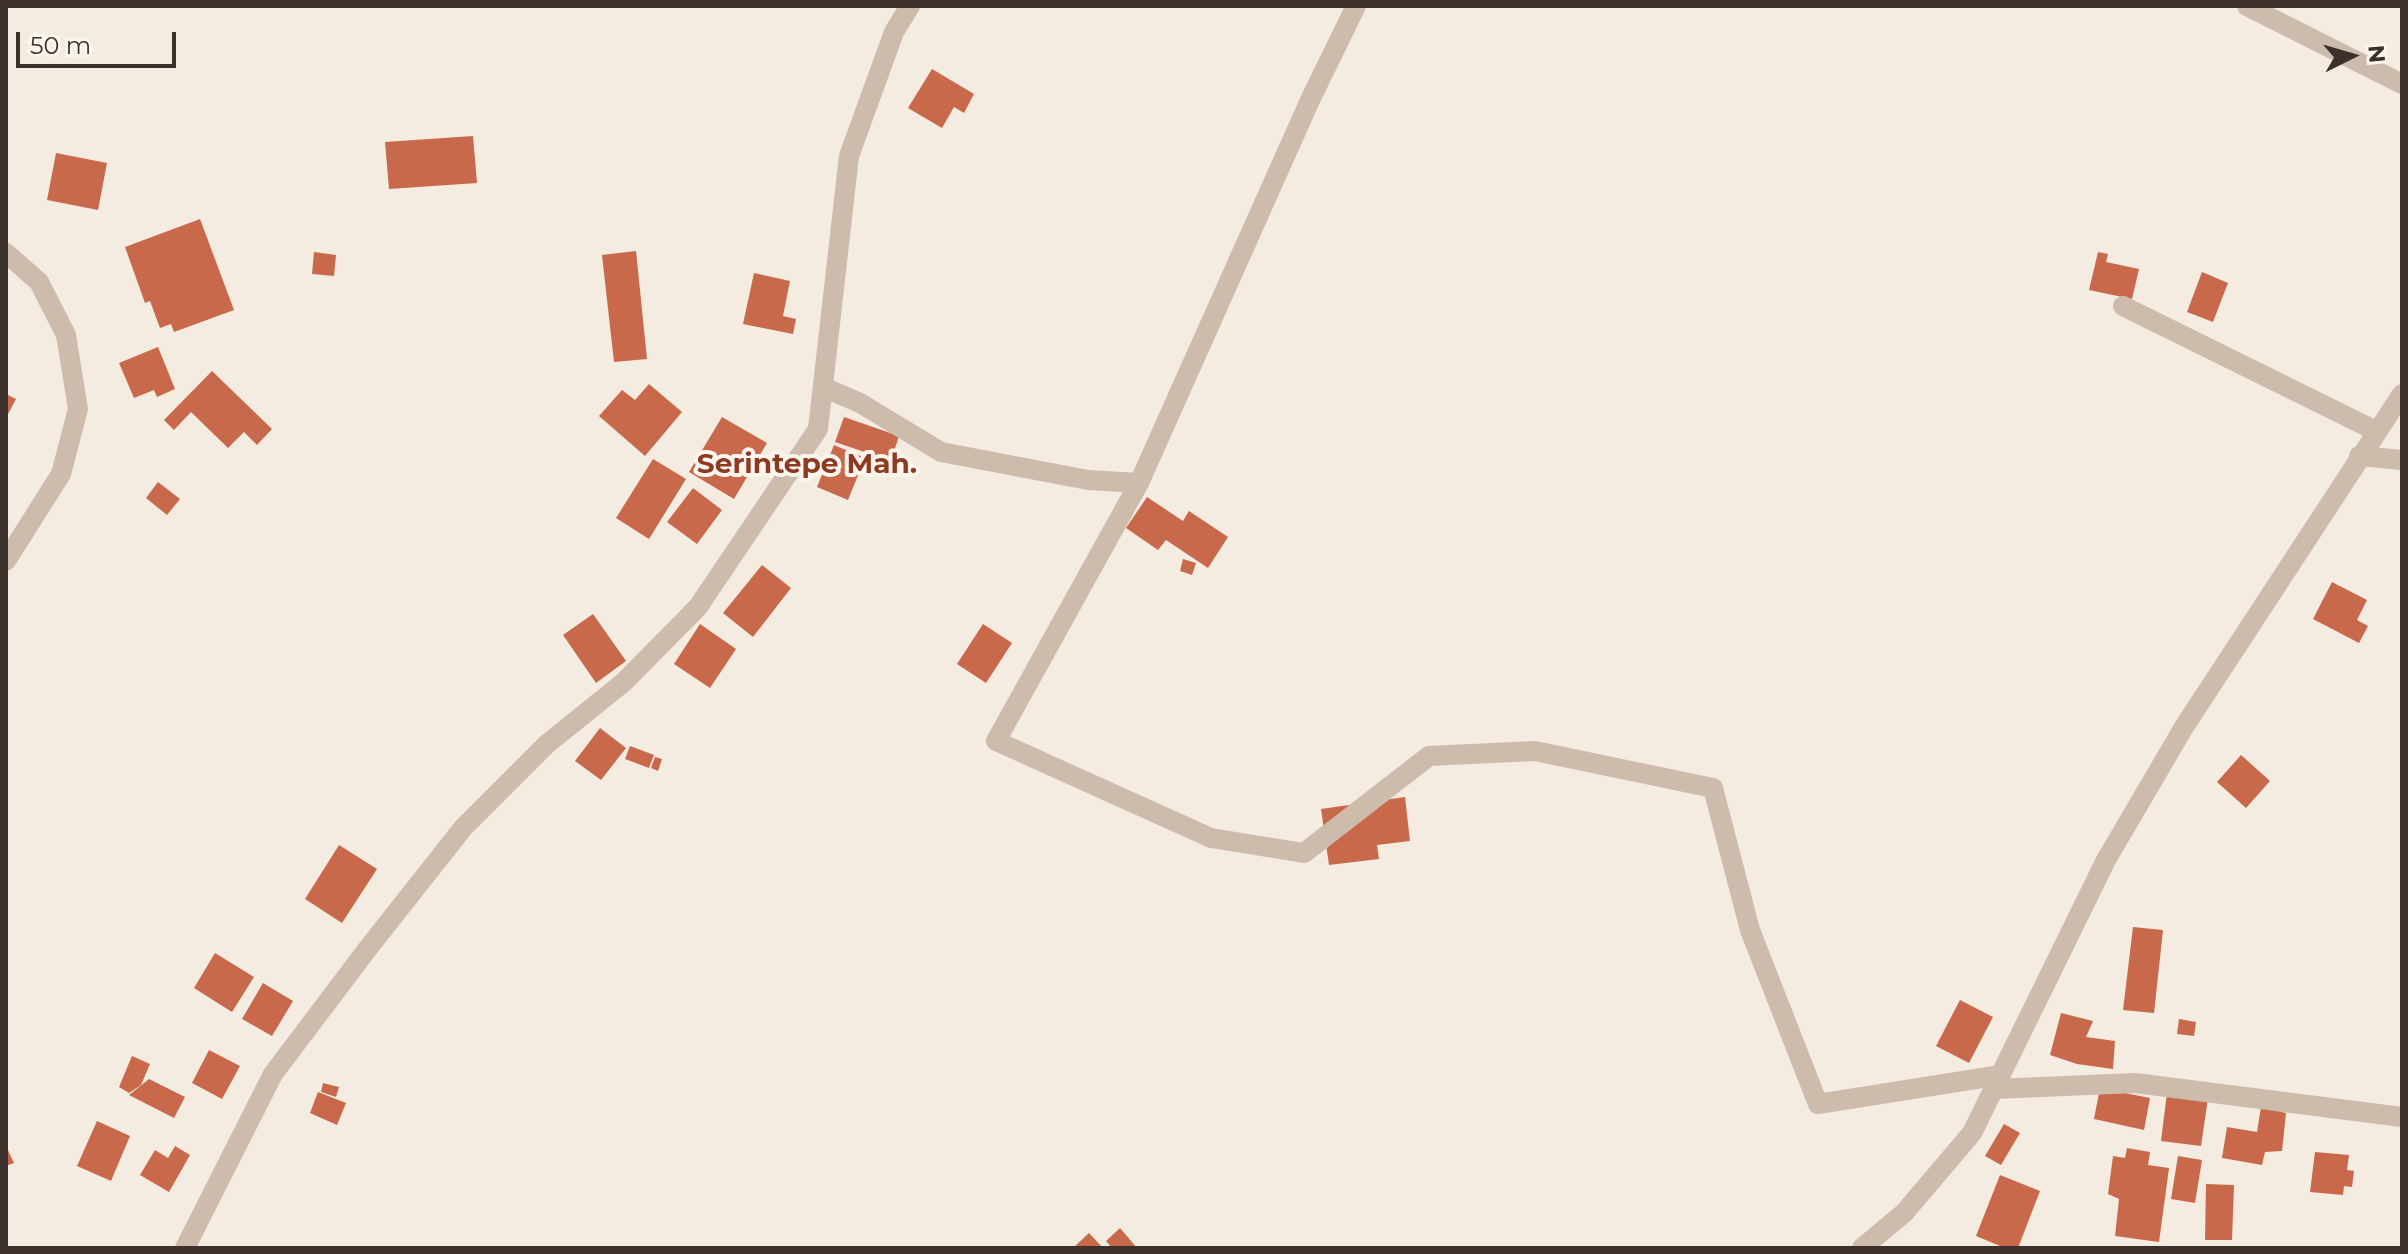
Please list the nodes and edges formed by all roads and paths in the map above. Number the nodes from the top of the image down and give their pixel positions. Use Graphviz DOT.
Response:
graph roads {
  1 [pos="910,6"];
  2 [pos="1356,6"];
  3 [pos="2247,6"];
  4 [pos="2402,84"];
  5 [pos="6,253"];
  6 [pos="2123,306"];
  7 [pos="823,387"];
  8 [pos="2402,394"];
  9 [pos="2376,431"];
  10 [pos="2359,456"];
  11 [pos="2402,460"];
  12 [pos="1139,483"];
  13 [pos="6,561"];
  14 [pos="1998,1082"];
  15 [pos="2402,1117"];
  16 [pos="185,1248"];
  17 [pos="1862,1248"];
  1 -- 7 [label="street"];
  2 -- 12 [label="street"];
  3 -- 4 [label="street"];
  5 -- 13 [label="street"];
  6 -- 9 [label="street"];
  7 -- 12 [label="street"];
  7 -- 16 [label="street"];
  8 -- 9 [label="street"];
  9 -- 10 [label="street"];
  10 -- 11 [label="street"];
  10 -- 14 [label="street"];
  12 -- 14 [label="street"];
  14 -- 15 [label="street"];
  14 -- 17 [label="street"];
}
